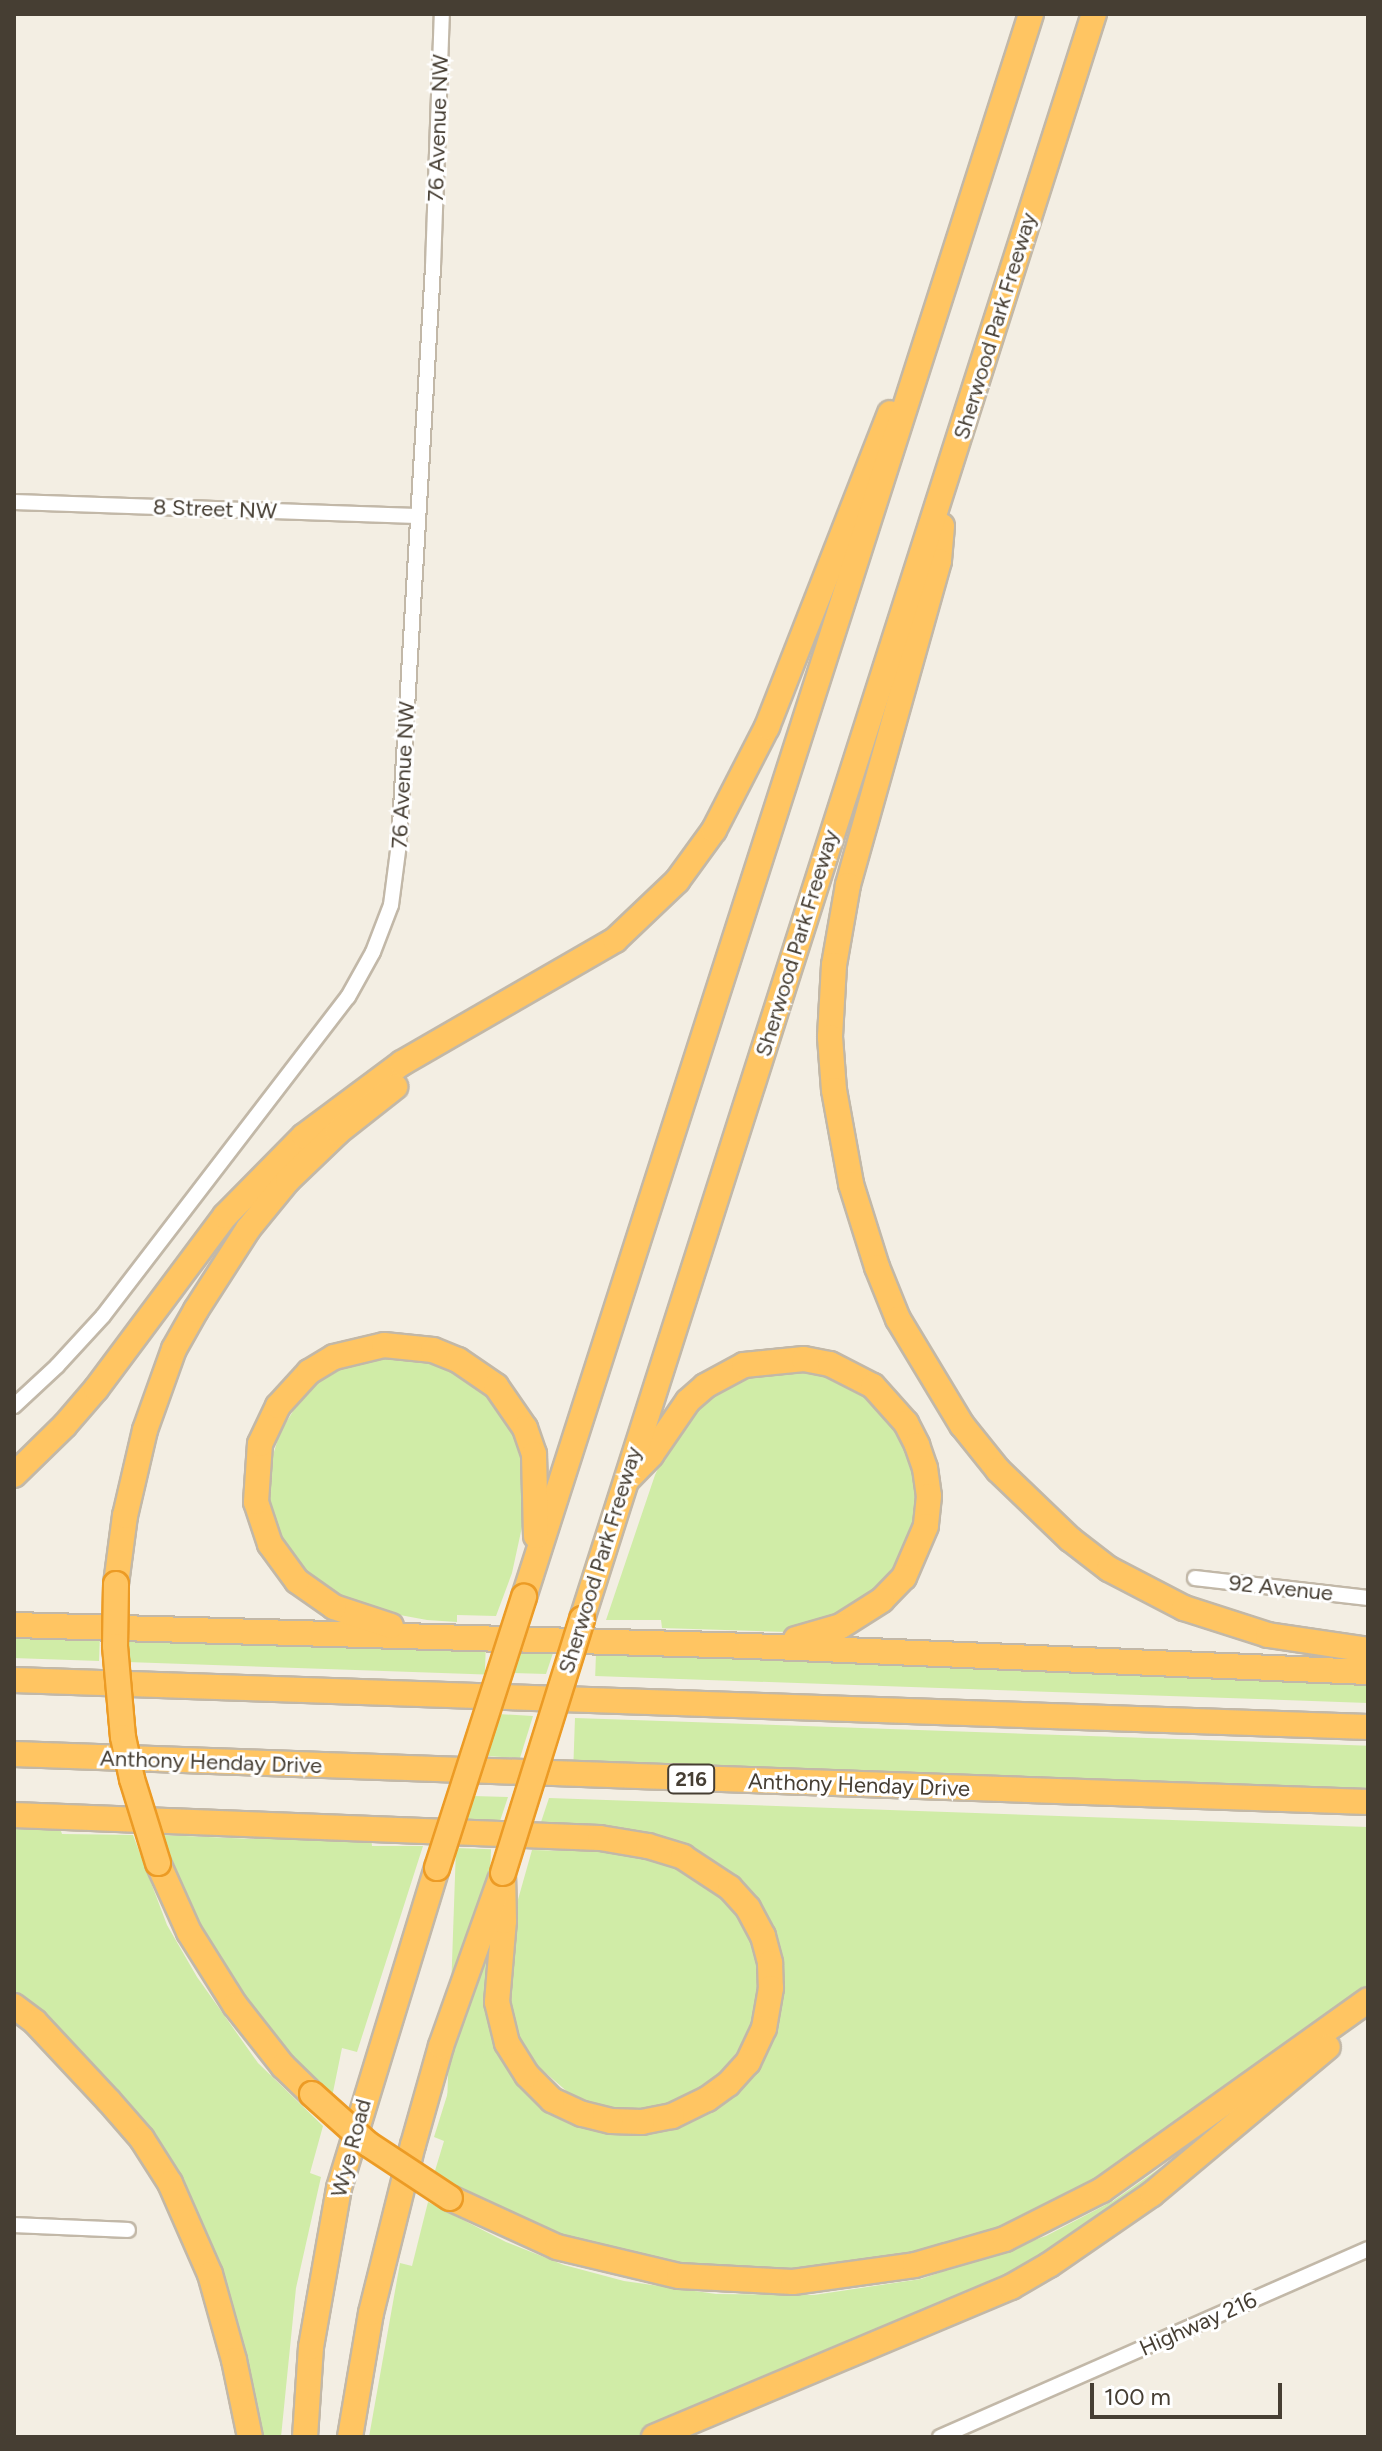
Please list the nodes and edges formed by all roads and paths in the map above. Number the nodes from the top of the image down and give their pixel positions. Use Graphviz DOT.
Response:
graph roads {
  1 [pos="442,14"];
  2 [pos="1031,14"];
  3 [pos="1094,14"];
  4 [pos="912,386"];
  5 [pos="947,480"];
  6 [pos="14,502"];
  7 [pos="417,516"];
  8 [pos="538,987"];
  9 [pos="14,1406"];
  10 [pos="14,1475"];
  11 [pos="622,1484"];
  12 [pos="537,1561"];
  13 [pos="1195,1578"];
  14 [pos="1368,1598"];
  15 [pos="14,1625"];
  16 [pos="419,1636"];
  17 [pos="750,1646"];
  18 [pos="1368,1650"];
  19 [pos="1368,1672"];
  20 [pos="14,1680"];
  21 [pos="1368,1727"];
  22 [pos="14,1754"];
  23 [pos="1368,1802"];
  24 [pos="14,1815"];
  25 [pos="503,1873"];
  26 [pos="1368,2000"];
  27 [pos="14,2006"];
  28 [pos="1368,2014"];
  29 [pos="14,2225"];
  30 [pos="128,2230"];
  31 [pos="1368,2249"];
  32 [pos="250,2437"];
  33 [pos="305,2437"];
  34 [pos="350,2437"];
  35 [pos="654,2437"];
  36 [pos="940,2437"];
  1 -- 7 [label="street, 76 Avenue NW"];
  2 -- 4 [label="highway"];
  3 -- 5 [label="highway, Sherwood Park Freeway"];
  4 -- 8 [label="highway"];
  4 -- 12 [label="highway"];
  5 -- 11 [label="highway, Sherwood Park Freeway"];
  5 -- 18 [label="highway"];
  6 -- 7 [label="street, 8 Street NW"];
  7 -- 9 [label="street, 76 Avenue NW"];
  8 -- 10 [label="highway"];
  8 -- 26 [label="highway, bridge"];
  11 -- 17 [label="highway"];
  11 -- 25 [label="highway, Sherwood Park Freeway, bridge"];
  12 -- 16 [label="highway"];
  12 -- 33 [label="highway, Wye Road, bridge"];
  13 -- 14 [label="street, 92 Avenue"];
  15 -- 16 [label="highway"];
  16 -- 17 [label="highway"];
  17 -- 19 [label="highway"];
  20 -- 21 [label="highway"];
  22 -- 23 [label="highway, Anthony Henday Drive / 216"];
  24 -- 25 [label="highway"];
  25 -- 34 [label="highway"];
  27 -- 32 [label="highway"];
  28 -- 35 [label="highway"];
  29 -- 30 [label="street"];
  31 -- 36 [label="street, Highway 216"];
}
